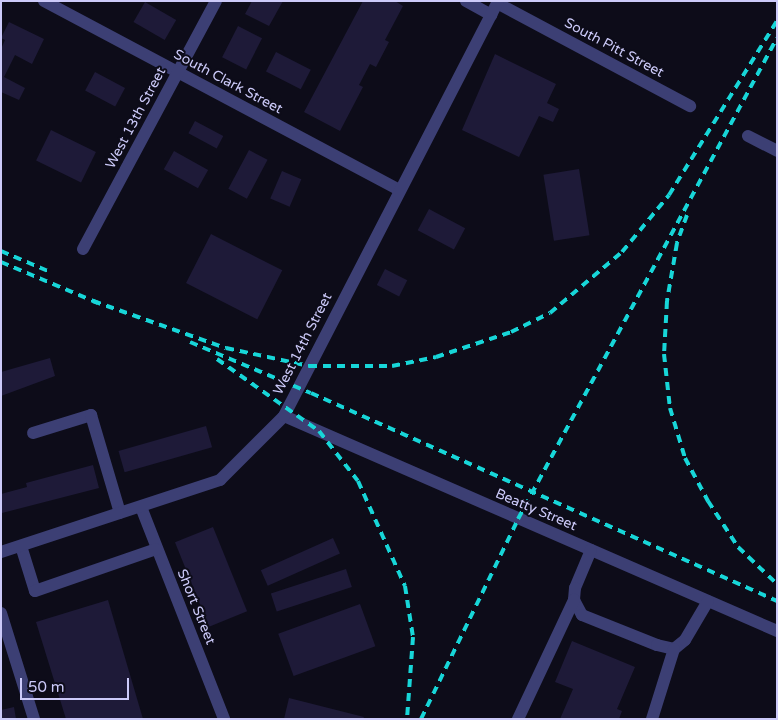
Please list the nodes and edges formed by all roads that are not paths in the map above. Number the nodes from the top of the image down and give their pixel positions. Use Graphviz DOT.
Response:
graph roads {
  1 [pos="44,1"];
  2 [pos="216,1"];
  3 [pos="466,1"];
  4 [pos="495,6"];
  5 [pos="178,72"];
  6 [pos="690,106"];
  7 [pos="748,136"];
  8 [pos="777,151"];
  9 [pos="398,190"];
  10 [pos="83,249"];
  11 [pos="284,416"];
  12 [pos="33,432"];
  13 [pos="141,506"];
  14 [pos="120,513"];
  15 [pos="21,546"];
  16 [pos="156,549"];
  17 [pos="591,550"];
  18 [pos="1,552"];
  19 [pos="574,600"];
  20 [pos="708,601"];
  21 [pos="1,613"];
  22 [pos="777,631"];
  23 [pos="674,649"];
  24 [pos="34,719"];
  25 [pos="224,719"];
  26 [pos="518,719"];
  27 [pos="652,719"];
  1 -- 5 [label="street, South Clark Street"];
  2 -- 5 [label="street, West 13th Street"];
  3 -- 4 [label="street, South Pitt Street"];
  4 -- 6 [label="street, South Pitt Street"];
  4 -- 9 [label="street, West 14th Street"];
  5 -- 9 [label="street, South Clark Street"];
  5 -- 10 [label="street, West 13th Street"];
  7 -- 8 [label="street"];
  9 -- 11 [label="street, West 14th Street"];
  11 -- 13 [label="street, West 14th Street"];
  11 -- 17 [label="street, Beatty Street"];
  12 -- 14 [label="street"];
  13 -- 14 [label="street, West 14th Street"];
  13 -- 16 [label="street, Short Street"];
  14 -- 15 [label="street, West 14th Street"];
  15 -- 16 [label="street"];
  15 -- 18 [label="street, West 14th Street"];
  16 -- 25 [label="street, Short Street"];
  17 -- 19 [label="street"];
  17 -- 20 [label="street, Beatty Street"];
  19 -- 23 [label="street"];
  19 -- 26 [label="street"];
  20 -- 22 [label="street, Beatty Street"];
  20 -- 23 [label="street"];
  21 -- 24 [label="street"];
  23 -- 27 [label="street"];
}
